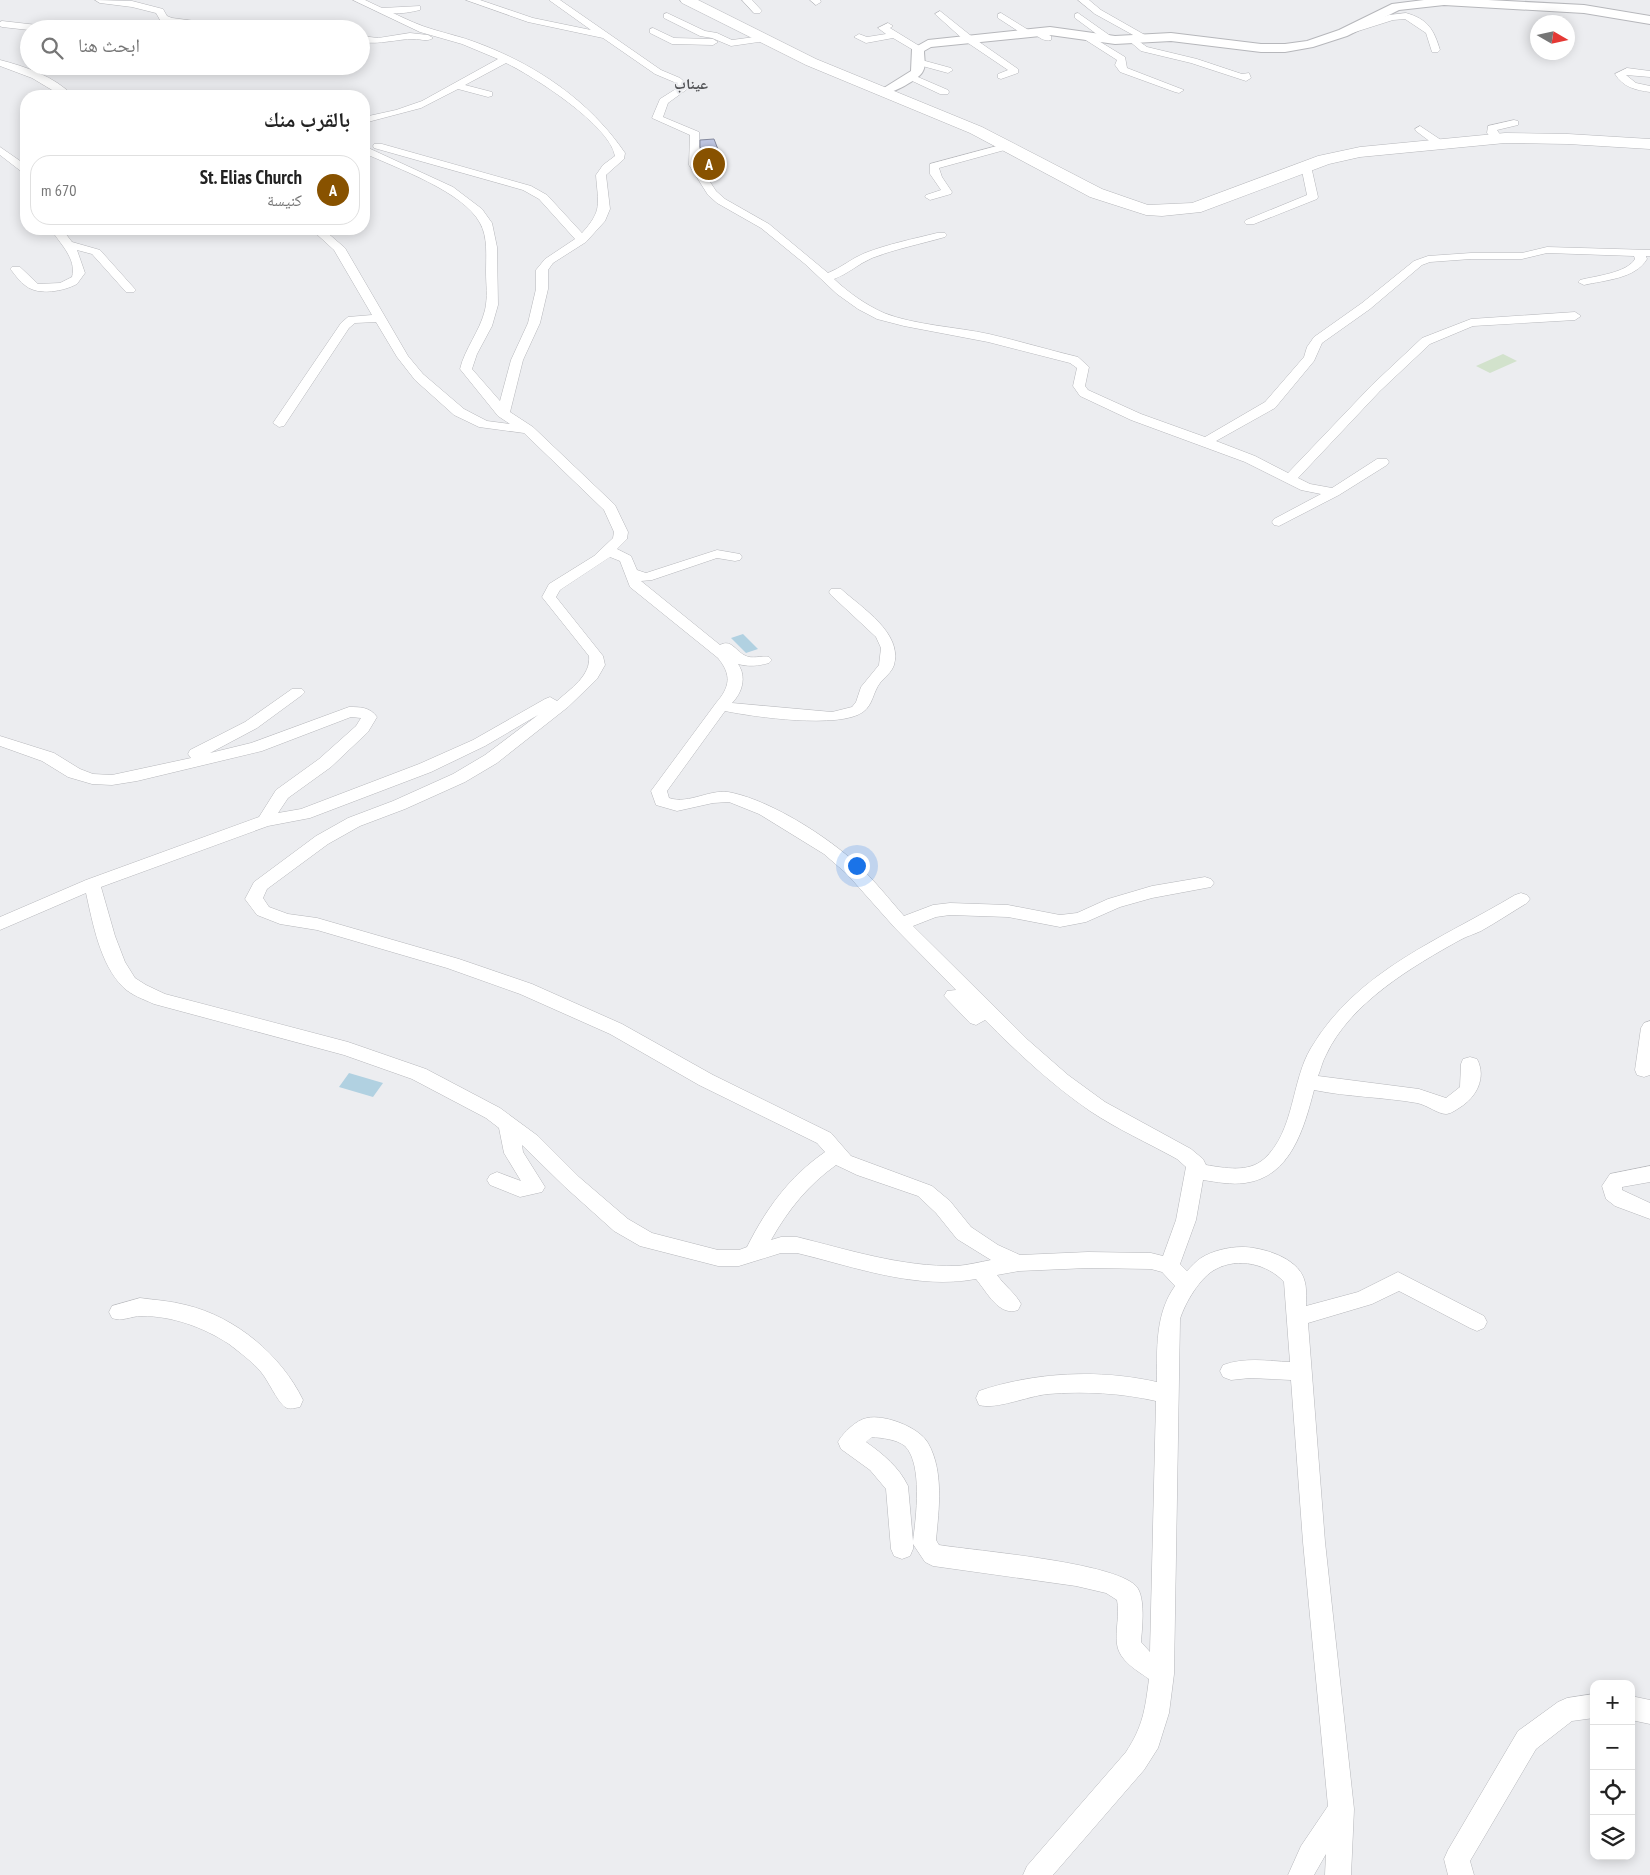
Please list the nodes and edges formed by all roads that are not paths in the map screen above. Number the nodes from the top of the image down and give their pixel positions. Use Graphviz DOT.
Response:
graph roads {
  1 [pos="100,0"];
  2 [pos="358,0"];
  3 [pos="471,0"];
  4 [pos="554,0"];
  5 [pos="688,0"];
  6 [pos="747,0"];
  7 [pos="1083,0"];
  8 [pos="378,8"];
  9 [pos="417,8"];
  10 [pos="757,11"];
  11 [pos="940,14"];
  12 [pos="667,16"];
  13 [pos="1001,16"];
  14 [pos="1078,16"];
  15 [pos="168,20"];
  16 [pos="1650,20"];
  17 [pos="2,24"];
  18 [pos="20,26"];
  19 [pos="888,26"];
  20 [pos="1352,30"];
  21 [pos="653,31"];
  22 [pos="1038,34"];
  23 [pos="895,35"];
  24 [pos="1084,35"];
  25 [pos="606,36"];
  26 [pos="859,37"];
  27 [pos="1151,38"];
  28 [pos="762,39"];
  29 [pos="969,39"];
  30 [pos="1109,39"];
  31 [pos="370,40"];
  32 [pos="1134,40"];
  33 [pos="731,43"];
  34 [pos="478,46"];
  35 [pos="918,49"];
  36 [pos="1436,50"];
  37 [pos="1193,51"];
  38 [pos="506,59"];
  39 [pos="918,62"];
  40 [pos="0,63"];
  41 [pos="948,70"];
  42 [pos="20,71"];
  43 [pos="1650,74"];
  44 [pos="28,75"];
  45 [pos="1246,75"];
  46 [pos="1001,76"];
  47 [pos="912,77"];
  48 [pos="457,86"];
  49 [pos="1650,89"];
  50 [pos="59,90"];
  51 [pos="1179,90"];
  52 [pos="885,92"];
  53 [pos="944,92"];
  54 [pos="488,94"];
  55 [pos="370,119"];
  56 [pos="1514,123"];
  57 [pos="1420,129"];
  58 [pos="1498,139"];
  59 [pos="370,142"];
  60 [pos="1440,144"];
  61 [pos="1650,144"];
  62 [pos="1008,146"];
  63 [pos="0,150"];
  64 [pos="370,152"];
  65 [pos="20,165"];
  66 [pos="1306,166"];
  67 [pos="930,197"];
  68 [pos="1250,222"];
  69 [pos="61,235"];
  70 [pos="324,235"];
  71 [pos="941,235"];
  72 [pos="582,240"];
  73 [pos="68,244"];
  74 [pos="1644,253"];
  75 [pos="16,270"];
  76 [pos="67,271"];
  77 [pos="826,278"];
  78 [pos="76,280"];
  79 [pos="1584,282"];
  80 [pos="130,290"];
  81 [pos="1576,316"];
  82 [pos="379,318"];
  83 [pos="503,413"];
  84 [pos="280,423"];
  85 [pos="528,430"];
  86 [pos="1206,442"];
  87 [pos="1382,462"];
  88 [pos="1290,479"];
  89 [pos="1334,492"];
  90 [pos="1279,522"];
  91 [pos="609,551"];
  92 [pos="735,557"];
  93 [pos="640,575"];
  94 [pos="836,592"];
  95 [pos="764,660"];
  96 [pos="578,689"];
  97 [pos="297,692"];
  98 [pos="720,706"];
  99 [pos="0,741"];
  100 [pos="137,776"];
  101 [pos="265,821"];
  102 [pos="1205,883"];
  103 [pos="92,884"];
  104 [pos="1521,899"];
  105 [pos="0,924"];
  106 [pos="902,924"];
  107 [pos="953,996"];
  108 [pos="986,1008"];
  109 [pos="1650,1028"];
  110 [pos="1470,1064"];
  111 [pos="1644,1070"];
  112 [pos="1308,1081"];
  113 [pos="508,1124"];
  114 [pos="837,1154"];
  115 [pos="1196,1172"];
  116 [pos="1650,1174"];
  117 [pos="497,1180"];
  118 [pos="1650,1211"];
  119 [pos="754,1253"];
  120 [pos="1019,1263"];
  121 [pos="1169,1266"];
  122 [pos="981,1271"];
  123 [pos="1187,1284"];
  124 [pos="1011,1304"];
  125 [pos="118,1312"];
  126 [pos="1298,1316"];
  127 [pos="1477,1322"];
  128 [pos="1231,1372"];
  129 [pos="1302,1372"];
  130 [pos="1167,1394"];
  131 [pos="987,1398"];
  132 [pos="292,1400"];
  133 [pos="902,1549"];
  134 [pos="1162,1674"];
  135 [pos="1590,1707"];
  136 [pos="1635,1709"];
  137 [pos="1650,1712"];
  138 [pos="1341,1809"];
  139 [pos="1456,1870"];
  140 [pos="1036,1875"];
  141 [pos="1301,1875"];
  142 [pos="1338,1875"];
  1 -- 15 [label="street"];
  2 -- 8 [label="street"];
  3 -- 25 [label="street"];
  4 -- 25 [label="street"];
  5 -- 28 [label="main road"];
  6 -- 10 [label="street"];
  7 -- 27 [label="street"];
  8 -- 9 [label="street"];
  8 -- 34 [label="street"];
  11 -- 29 [label="street"];
  12 -- 33 [label="street"];
  13 -- 22 [label="street"];
  14 -- 30 [label="street"];
  16 -- 20 [label="street"];
  17 -- 18 [label="street"];
  19 -- 23 [label="street"];
  20 -- 27 [label="street"];
  20 -- 36 [label="street"];
  21 -- 33 [label="street"];
  22 -- 24 [label="street"];
  22 -- 29 [label="street"];
  23 -- 26 [label="street"];
  23 -- 35 [label="street"];
  24 -- 30 [label="street"];
  24 -- 51 [label="street"];
  25 -- 77 [label="street"];
  27 -- 32 [label="street"];
  27 -- 37 [label="street"];
  28 -- 33 [label="street"];
  28 -- 52 [label="main road"];
  29 -- 35 [label="street"];
  29 -- 46 [label="street"];
  30 -- 32 [label="street"];
  31 -- 34 [label="street"];
  32 -- 45 [label="street"];
  34 -- 38 [label="street"];
  35 -- 39 [label="street"];
  38 -- 48 [label="street"];
  38 -- 72 [label="street"];
  39 -- 41 [label="street"];
  39 -- 47 [label="street"];
  40 -- 42 [label="street"];
  43 -- 49 [label="street"];
  44 -- 50 [label="street"];
  47 -- 52 [label="street"];
  47 -- 53 [label="street"];
  48 -- 54 [label="street"];
  48 -- 55 [label="street"];
  52 -- 62 [label="main road"];
  56 -- 58 [label="street"];
  57 -- 60 [label="street"];
  58 -- 60 [label="main road"];
  58 -- 61 [label="main road"];
  59 -- 72 [label="street"];
  60 -- 66 [label="main road"];
  62 -- 66 [label="main road"];
  62 -- 67 [label="street"];
  63 -- 65 [label="street"];
  64 -- 83 [label="street"];
  66 -- 68 [label="street"];
  69 -- 73 [label="street"];
  70 -- 82 [label="street"];
  71 -- 77 [label="street"];
  72 -- 83 [label="street"];
  73 -- 78 [label="street"];
  73 -- 80 [label="street"];
  74 -- 79 [label="street"];
  74 -- 86 [label="street"];
  75 -- 78 [label="street"];
  76 -- 78 [label="street"];
  77 -- 86 [label="street"];
  81 -- 88 [label="street"];
  82 -- 84 [label="street"];
  82 -- 85 [label="street"];
  83 -- 85 [label="street"];
  85 -- 91 [label="street"];
  86 -- 88 [label="street"];
  87 -- 89 [label="street"];
  88 -- 89 [label="street"];
  89 -- 90 [label="street"];
  91 -- 93 [label="street"];
  91 -- 96 [label="street"];
  92 -- 93 [label="street"];
  93 -- 95 [label="street"];
  93 -- 98 [label="street"];
  94 -- 98 [label="street"];
  96 -- 101 [label="street"];
  96 -- 114 [label="street"];
  97 -- 100 [label="street"];
  98 -- 106 [label="street"];
  99 -- 100 [label="street"];
  100 -- 101 [label="street"];
  101 -- 103 [label="street"];
  102 -- 106 [label="street"];
  103 -- 105 [label="street"];
  103 -- 113 [label="street"];
  104 -- 112 [label="street"];
  106 -- 108 [label="street"];
  107 -- 108 [label="street"];
  108 -- 115 [label="street"];
  109 -- 111 [label="street"];
  110 -- 112 [label="street"];
  112 -- 115 [label="street"];
  113 -- 117 [label="street"];
  113 -- 119 [label="street"];
  114 -- 119 [label="street"];
  114 -- 120 [label="street"];
  115 -- 121 [label="street"];
  116 -- 118 [label="street"];
  119 -- 122 [label="street"];
  120 -- 121 [label="street"];
  120 -- 122 [label="street"];
  121 -- 123 [label="street"];
  122 -- 124 [label="street"];
  123 -- 126 [label="street"];
  123 -- 130 [label="street"];
  125 -- 132 [label="street"];
  126 -- 127 [label="street"];
  126 -- 129 [label="street"];
  128 -- 129 [label="street"];
  129 -- 138 [label="street"];
  130 -- 131 [label="street"];
  130 -- 134 [label="street"];
  133 -- 134 [label="street"];
  134 -- 140 [label="street"];
  135 -- 139 [label="street"];
  136 -- 137 [label="street"];
  138 -- 141 [label="street"];
  138 -- 142 [label="street"];
}
